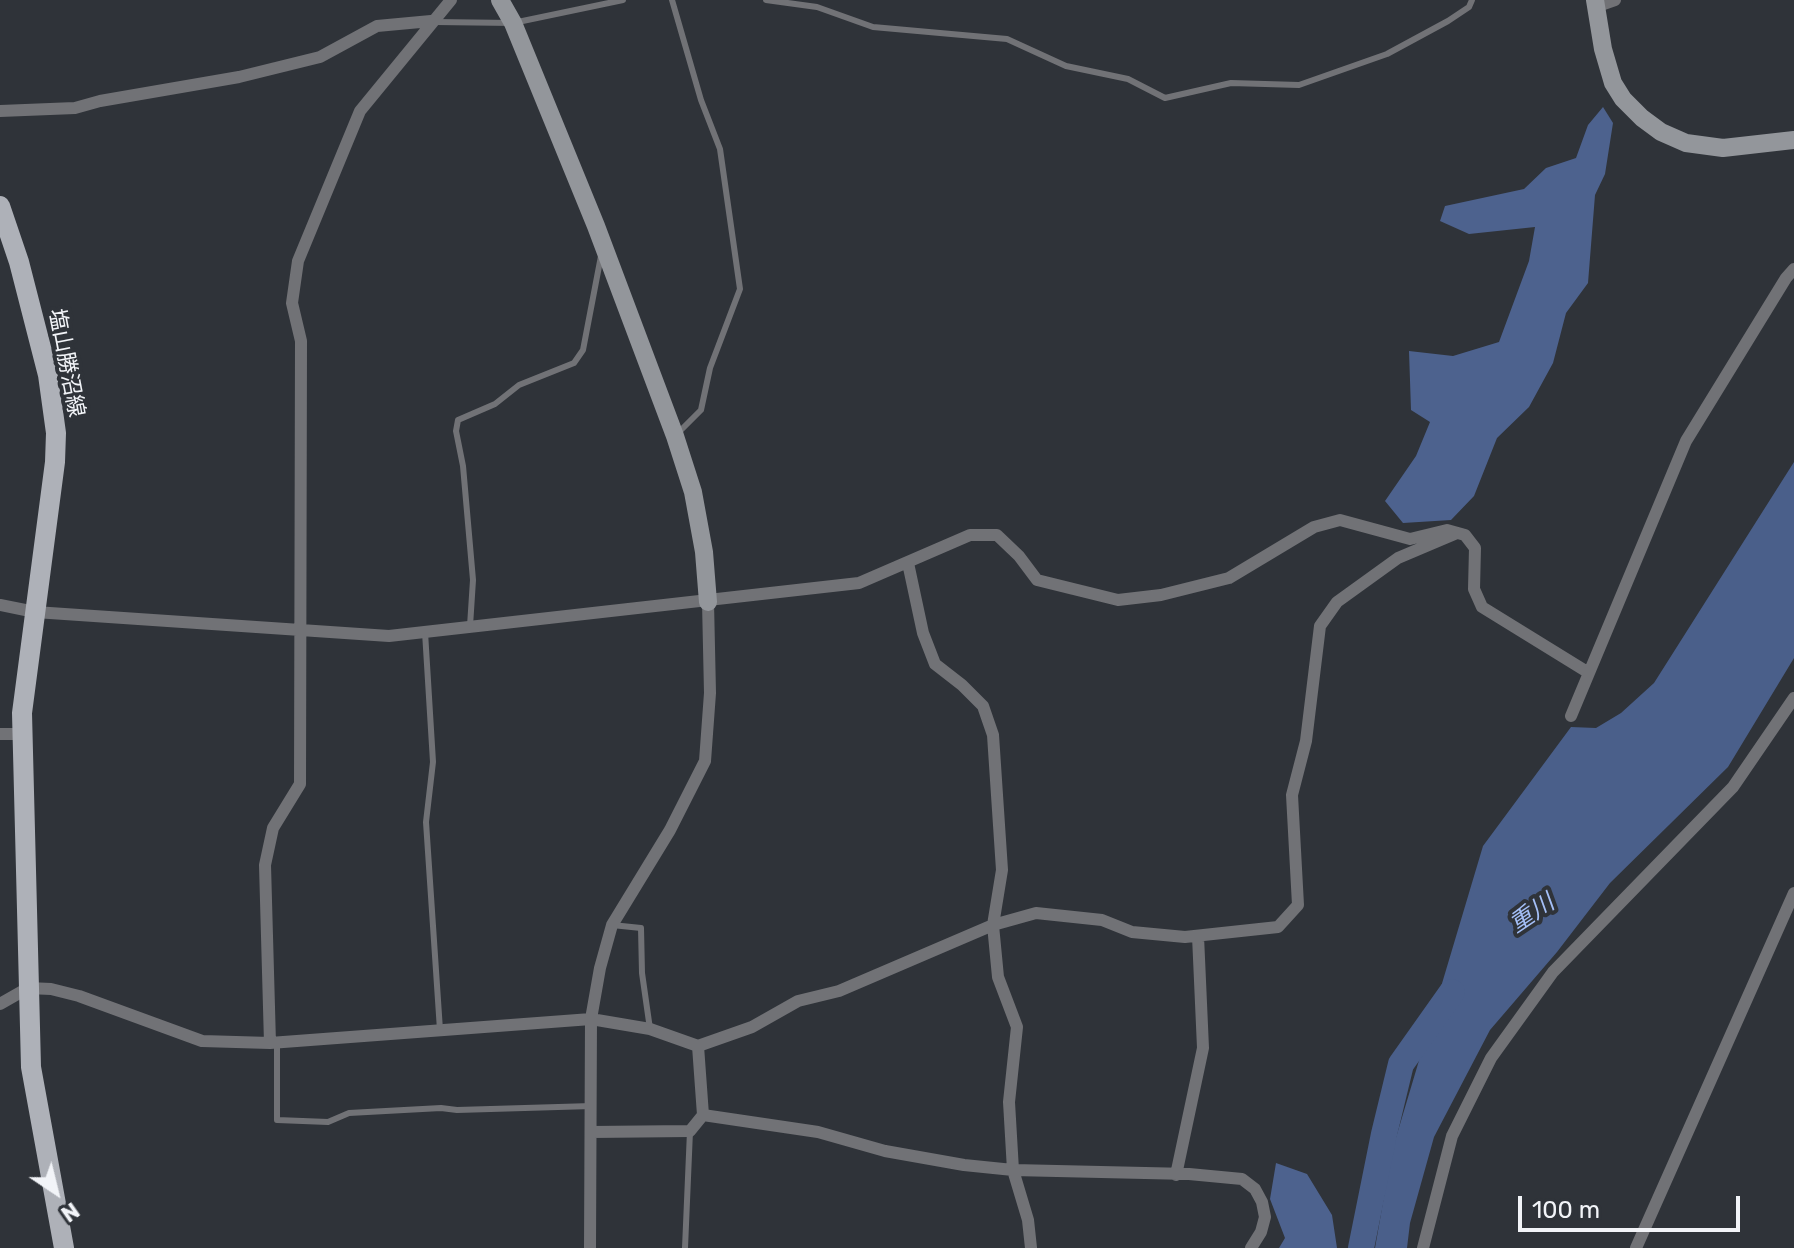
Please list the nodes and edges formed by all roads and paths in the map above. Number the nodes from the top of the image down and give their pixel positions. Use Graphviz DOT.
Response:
graph roads {
  1 [pos="451,0"];
  2 [pos="500,0"];
  3 [pos="623,0"];
  4 [pos="672,0"];
  5 [pos="766,0"];
  6 [pos="1472,0"];
  7 [pos="1615,0"];
  8 [pos="1595,3"];
  9 [pos="431,21"];
  10 [pos="513,23"];
  11 [pos="0,111"];
  12 [pos="1794,140"];
  13 [pos="0,206"];
  14 [pos="604,245"];
  15 [pos="1794,269"];
  16 [pos="675,436"];
  17 [pos="1457,533"];
  18 [pos="908,563"];
  19 [pos="708,602"];
  20 [pos="0,605"];
  21 [pos="35,612"];
  22 [pos="470,627"];
  23 [pos="302,630"];
  24 [pos="425,632"];
  25 [pos="1589,673"];
  26 [pos="1794,698"];
  27 [pos="1571,716"];
  28 [pos="0,734"];
  29 [pos="22,734"];
  30 [pos="1794,893"];
  31 [pos="612,925"];
  32 [pos="993,925"];
  33 [pos="1198,936"];
  34 [pos="28,988"];
  35 [pos="0,1004"];
  36 [pos="591,1019"];
  37 [pos="650,1029"];
  38 [pos="440,1030"];
  39 [pos="274,1042"];
  40 [pos="698,1046"];
  41 [pos="592,1106"];
  42 [pos="703,1115"];
  43 [pos="690,1131"];
  44 [pos="591,1132"];
  45 [pos="1013,1170"];
  46 [pos="1176,1175"];
  47 [pos="64,1248"];
  48 [pos="590,1248"];
  49 [pos="685,1248"];
  50 [pos="1031,1248"];
  51 [pos="1251,1248"];
  52 [pos="1423,1248"];
  53 [pos="1636,1248"];
  1 -- 9 [label="street"];
  2 -- 10 [label="street"];
  3 -- 10 [label="lane"];
  4 -- 16 [label="lane"];
  5 -- 6 [label="lane"];
  7 -- 8 [label="street"];
  8 -- 12 [label="street"];
  9 -- 10 [label="lane"];
  9 -- 11 [label="street"];
  9 -- 23 [label="street"];
  10 -- 14 [label="street"];
  13 -- 21 [label="main road, 塩山勝沼線"];
  14 -- 16 [label="street"];
  14 -- 22 [label="lane"];
  15 -- 25 [label="street"];
  16 -- 19 [label="street"];
  17 -- 18 [label="street"];
  17 -- 25 [label="street"];
  17 -- 33 [label="street"];
  18 -- 19 [label="street"];
  18 -- 32 [label="street"];
  19 -- 22 [label="street"];
  19 -- 31 [label="street"];
  20 -- 21 [label="street"];
  21 -- 23 [label="street"];
  21 -- 29 [label="main road, 塩山勝沼線"];
  22 -- 24 [label="street"];
  23 -- 24 [label="street"];
  23 -- 39 [label="street"];
  24 -- 38 [label="lane"];
  25 -- 27 [label="street"];
  26 -- 52 [label="street"];
  28 -- 29 [label="street"];
  29 -- 34 [label="main road, 塩山勝沼線"];
  30 -- 53 [label="street"];
  31 -- 36 [label="street"];
  31 -- 37 [label="lane"];
  32 -- 33 [label="street"];
  32 -- 40 [label="street"];
  32 -- 45 [label="street"];
  33 -- 46 [label="street"];
  34 -- 35 [label="street"];
  34 -- 39 [label="street"];
  34 -- 47 [label="main road, 塩山勝沼線"];
  36 -- 37 [label="street"];
  36 -- 38 [label="street"];
  36 -- 41 [label="street"];
  37 -- 40 [label="street"];
  38 -- 39 [label="street"];
  39 -- 41 [label="lane"];
  40 -- 42 [label="street"];
  41 -- 44 [label="street"];
  42 -- 43 [label="street"];
  42 -- 45 [label="street"];
  43 -- 44 [label="street"];
  43 -- 49 [label="lane"];
  44 -- 48 [label="street"];
  45 -- 46 [label="street"];
  45 -- 50 [label="street"];
  46 -- 51 [label="street"];
}
